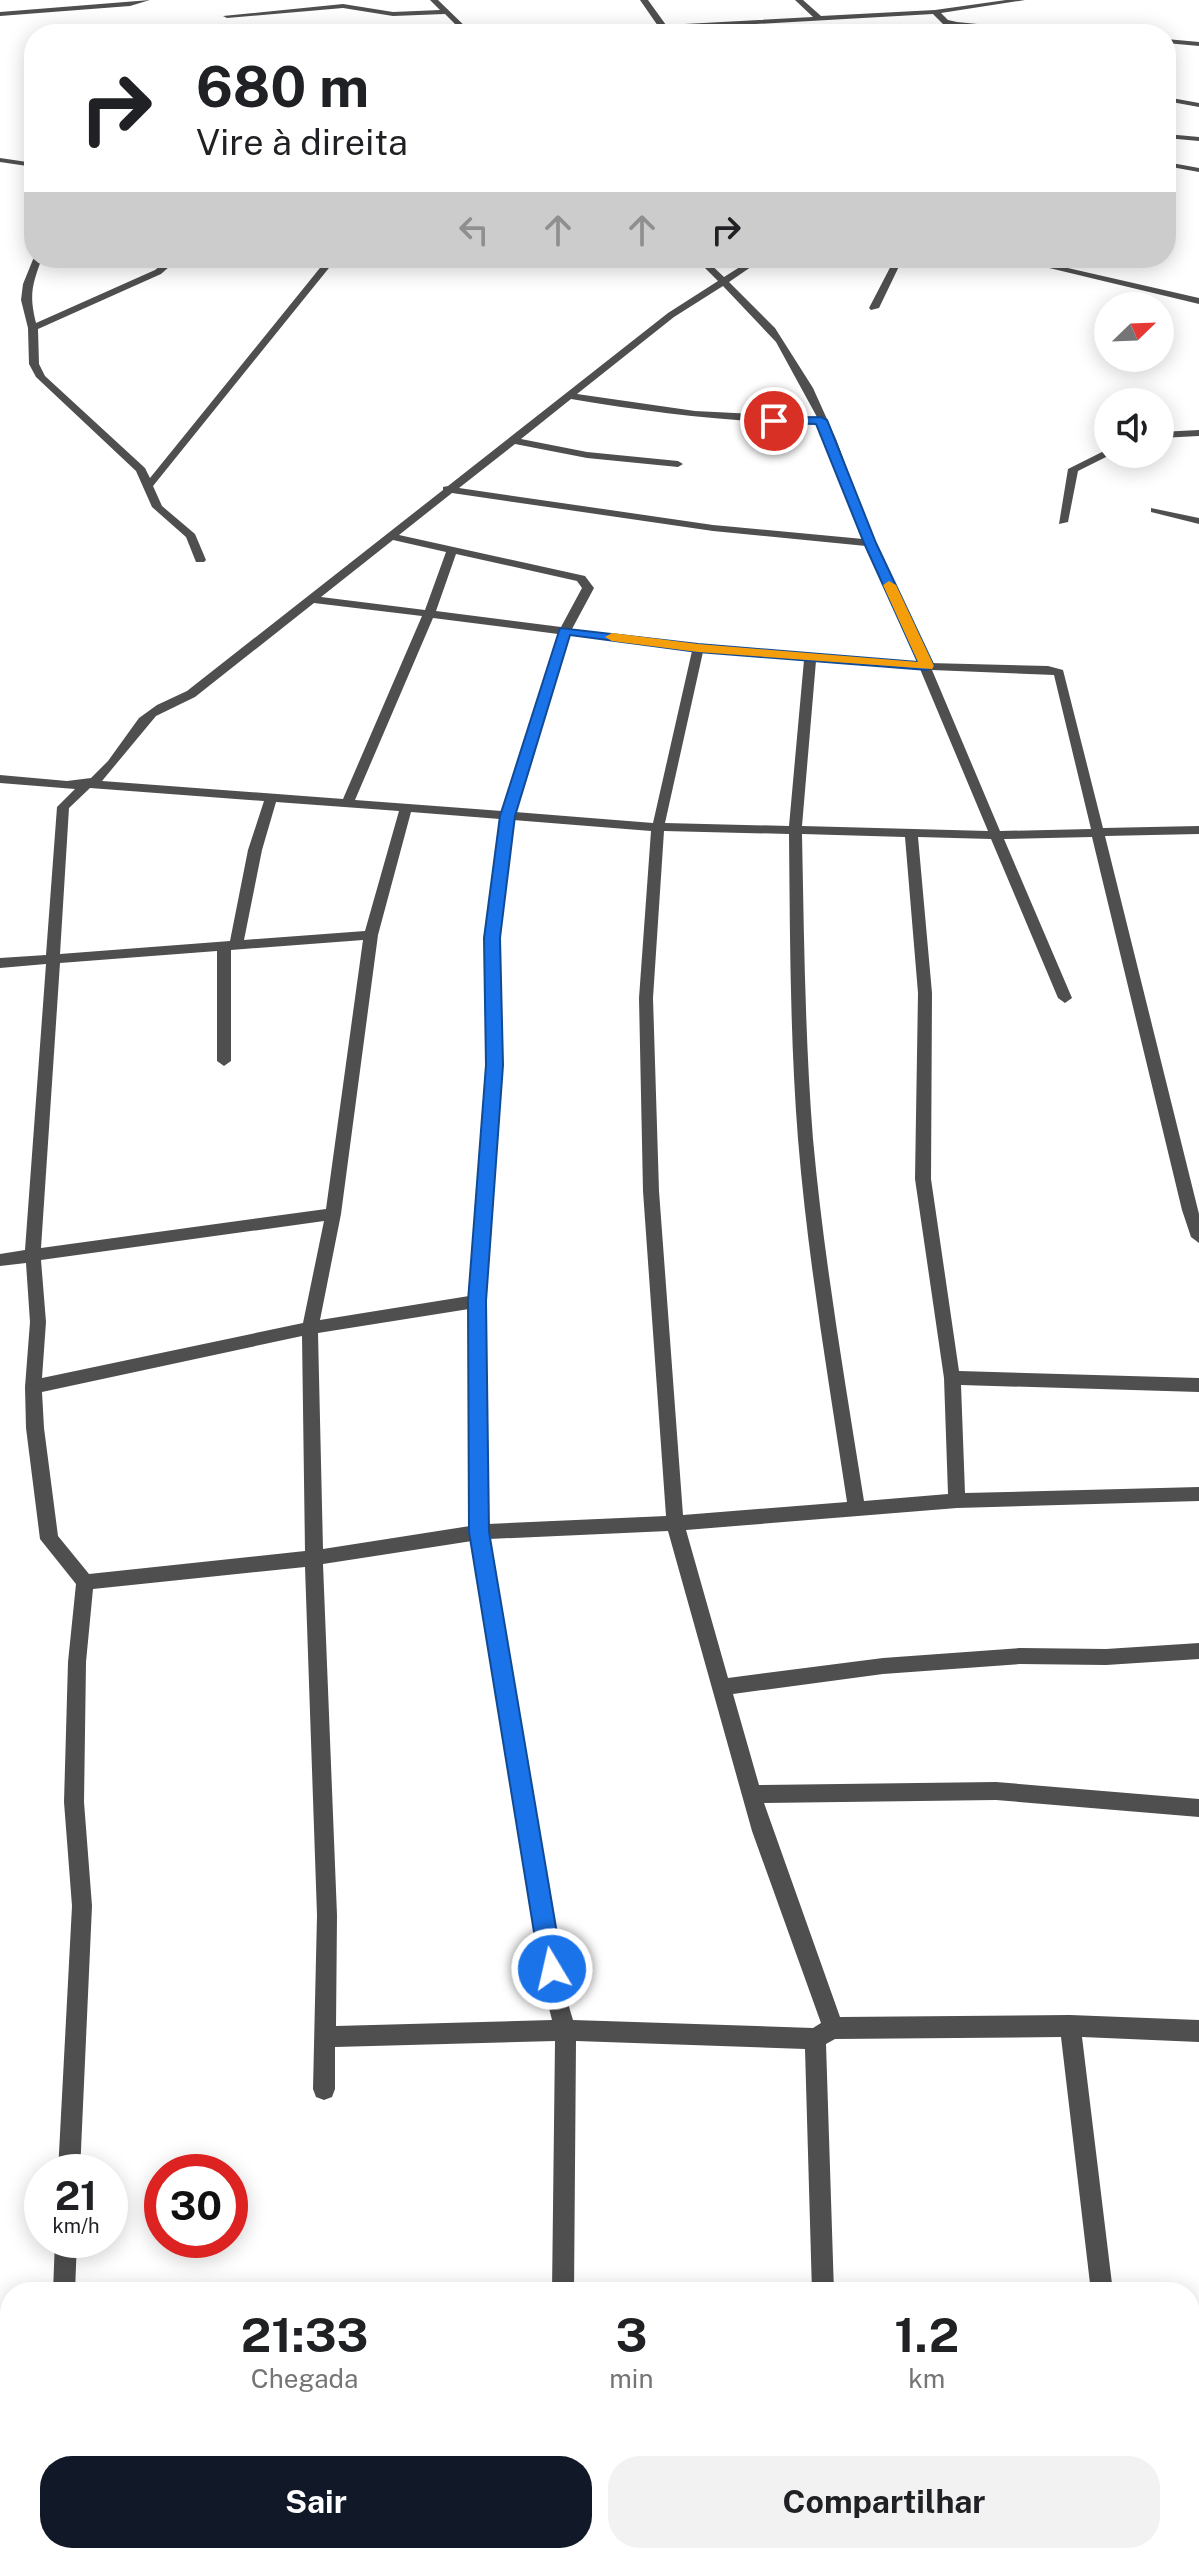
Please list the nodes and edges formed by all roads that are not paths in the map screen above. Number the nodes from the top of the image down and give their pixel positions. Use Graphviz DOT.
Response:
graph roads {
  1 [pos="146,0"];
  2 [pos="434,0"];
  3 [pos="644,0"];
  4 [pos="799,0"];
  5 [pos="1021,0"];
  6 [pos="286,1"];
  7 [pos="293,10"];
  8 [pos="446,12"];
  9 [pos="935,12"];
  10 [pos="0,14"];
  11 [pos="227,16"];
  12 [pos="818,17"];
  13 [pos="459,24"];
  14 [pos="660,24"];
  15 [pos="696,24"];
  16 [pos="959,24"];
  17 [pos="1176,42"];
  18 [pos="1199,44"];
  19 [pos="1176,101"];
  20 [pos="1199,105"];
  21 [pos="1176,137"];
  22 [pos="1199,139"];
  23 [pos="0,160"];
  24 [pos="24,164"];
  25 [pos="1176,166"];
  26 [pos="24,167"];
  27 [pos="0,169"];
  28 [pos="1199,170"];
  29 [pos="34,268"];
  30 [pos="163,268"];
  31 [pos="325,268"];
  32 [pos="709,268"];
  33 [pos="745,268"];
  34 [pos="894,268"];
  35 [pos="1055,268"];
  36 [pos="724,282"];
  37 [pos="1199,301"];
  38 [pos="874,308"];
  39 [pos="33,328"];
  40 [pos="571,396"];
  41 [pos="821,420"];
  42 [pos="1199,433"];
  43 [pos="1174,434"];
  44 [pos="512,440"];
  45 [pos="1094,459"];
  46 [pos="678,464"];
  47 [pos="149,485"];
  48 [pos="447,489"];
  49 [pos="1155,510"];
  50 [pos="1199,521"];
  51 [pos="1063,522"];
  52 [pos="393,537"];
  53 [pos="870,543"];
  54 [pos="452,551"];
  55 [pos="200,560"];
  56 [pos="312,599"];
  57 [pos="428,615"];
  58 [pos="565,631"];
  59 [pos="698,648"];
  60 [pos="810,658"];
  61 [pos="927,666"];
  62 [pos="0,779"];
  63 [pos="87,784"];
  64 [pos="271,799"];
  65 [pos="347,804"];
  66 [pos="406,809"];
  67 [pos="507,816"];
  68 [pos="658,827"];
  69 [pos="795,830"];
  70 [pos="1199,830"];
  71 [pos="911,833"];
  72 [pos="1100,833"];
  73 [pos="994,835"];
  74 [pos="371,935"];
  75 [pos="230,946"];
  76 [pos="53,959"];
  77 [pos="0,963"];
  78 [pos="1065,998"];
  79 [pos="224,1061"];
  80 [pos="333,1214"];
  81 [pos="1199,1237"];
  82 [pos="33,1256"];
  83 [pos="0,1260"];
  84 [pos="477,1301"];
  85 [pos="310,1328"];
  86 [pos="952,1378"];
  87 [pos="1199,1385"];
  88 [pos="33,1387"];
  89 [pos="1199,1494"];
  90 [pos="957,1501"];
  91 [pos="857,1509"];
  92 [pos="675,1523"];
  93 [pos="479,1532"];
  94 [pos="314,1558"];
  95 [pos="85,1582"];
  96 [pos="1199,1651"];
  97 [pos="721,1687"];
  98 [pos="751,1794"];
  99 [pos="1199,1808"];
  100 [pos="1070,2026"];
  101 [pos="566,2030"];
  102 [pos="1199,2031"];
  103 [pos="824,2034"];
  104 [pos="325,2037"];
  105 [pos="324,2089"];
  106 [pos="70,2154"];
  107 [pos="65,2258"];
  108 [pos="64,2282"];
  109 [pos="563,2282"];
  110 [pos="823,2282"];
  111 [pos="1101,2282"];
  1 -- 10 [label="street"];
  2 -- 8 [label="street"];
  3 -- 14 [label="street"];
  4 -- 12 [label="street"];
  5 -- 9 [label="street"];
  6 -- 7 [label="street"];
  7 -- 8 [label="street"];
  7 -- 11 [label="street"];
  8 -- 13 [label="street"];
  9 -- 12 [label="street"];
  9 -- 16 [label="street"];
  12 -- 15 [label="street"];
  17 -- 18 [label="street"];
  19 -- 20 [label="street"];
  21 -- 22 [label="street"];
  23 -- 24 [label="street"];
  25 -- 28 [label="street"];
  26 -- 27 [label="street"];
  29 -- 39 [label="street"];
  30 -- 39 [label="street"];
  31 -- 47 [label="street"];
  32 -- 36 [label="street"];
  33 -- 36 [label="street"];
  34 -- 38 [label="street"];
  35 -- 37 [label="street"];
  36 -- 40 [label="street"];
  36 -- 41 [label="street"];
  39 -- 47 [label="street"];
  40 -- 41 [label="street"];
  40 -- 44 [label="street"];
  41 -- 53 [label="street"];
  42 -- 43 [label="street"];
  44 -- 46 [label="street"];
  44 -- 48 [label="street"];
  45 -- 51 [label="street"];
  47 -- 55 [label="street"];
  48 -- 52 [label="street"];
  48 -- 53 [label="street"];
  49 -- 50 [label="street"];
  52 -- 54 [label="street"];
  52 -- 56 [label="street"];
  53 -- 61 [label="street"];
  54 -- 57 [label="street"];
  54 -- 58 [label="street"];
  56 -- 57 [label="street"];
  56 -- 63 [label="street"];
  57 -- 58 [label="street"];
  57 -- 65 [label="street"];
  58 -- 59 [label="street"];
  58 -- 67 [label="street"];
  59 -- 60 [label="street"];
  59 -- 68 [label="street"];
  60 -- 61 [label="street"];
  60 -- 69 [label="street"];
  61 -- 72 [label="street"];
  61 -- 73 [label="street"];
  62 -- 63 [label="street"];
  63 -- 64 [label="street"];
  63 -- 76 [label="street"];
  64 -- 65 [label="street"];
  64 -- 75 [label="street"];
  65 -- 66 [label="street"];
  66 -- 67 [label="street"];
  66 -- 74 [label="street"];
  67 -- 68 [label="street"];
  67 -- 84 [label="street"];
  68 -- 69 [label="street"];
  68 -- 92 [label="street"];
  69 -- 71 [label="street"];
  69 -- 91 [label="street"];
  70 -- 72 [label="street"];
  71 -- 73 [label="street"];
  71 -- 86 [label="street"];
  72 -- 73 [label="street"];
  72 -- 81 [label="street"];
  73 -- 78 [label="street"];
  74 -- 75 [label="street"];
  74 -- 80 [label="street"];
  75 -- 76 [label="street"];
  75 -- 79 [label="street"];
  76 -- 77 [label="street"];
  76 -- 82 [label="street"];
  80 -- 82 [label="street"];
  80 -- 85 [label="street"];
  82 -- 83 [label="street"];
  82 -- 88 [label="street"];
  84 -- 85 [label="street"];
  84 -- 93 [label="street"];
  85 -- 88 [label="street"];
  85 -- 94 [label="street"];
  86 -- 87 [label="street"];
  86 -- 90 [label="street"];
  88 -- 95 [label="street"];
  89 -- 90 [label="street"];
  90 -- 91 [label="street"];
  91 -- 92 [label="street"];
  92 -- 93 [label="street"];
  92 -- 97 [label="street"];
  93 -- 94 [label="street"];
  93 -- 101 [label="street"];
  94 -- 95 [label="street"];
  94 -- 104 [label="street"];
  95 -- 106 [label="street"];
  96 -- 97 [label="street"];
  97 -- 98 [label="street"];
  98 -- 99 [label="street"];
  98 -- 103 [label="street"];
  100 -- 102 [label="street"];
  100 -- 103 [label="street"];
  100 -- 111 [label="street"];
  101 -- 103 [label="street"];
  101 -- 104 [label="street"];
  101 -- 109 [label="street"];
  103 -- 110 [label="street"];
  104 -- 105 [label="street"];
  107 -- 108 [label="street"];
}
